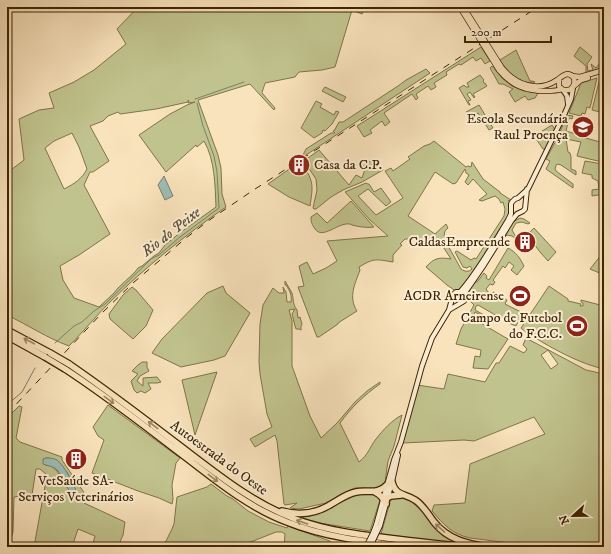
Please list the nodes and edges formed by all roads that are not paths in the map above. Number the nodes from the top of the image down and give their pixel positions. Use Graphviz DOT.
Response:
graph roads {
  1 [pos="462,8"];
  2 [pos="500,69"];
  3 [pos="604,70"];
  4 [pos="604,74"];
  5 [pos="572,76"];
  6 [pos="559,79"];
  7 [pos="574,87"];
  8 [pos="562,89"];
  9 [pos="568,107"];
  10 [pos="528,189"];
  11 [pos="518,198"];
  12 [pos="525,203"];
  13 [pos="512,208"];
  14 [pos="520,212"];
  15 [pos="462,293"];
  16 [pos="452,299"];
  17 [pos="460,304"];
  18 [pos="449,310"];
  19 [pos="7,330"];
  20 [pos="7,336"];
  21 [pos="48,355"];
  22 [pos="67,367"];
  23 [pos="390,483"];
  24 [pos="375,492"];
  25 [pos="401,495"];
  26 [pos="251,497"];
  27 [pos="386,500"];
  28 [pos="378,525"];
  29 [pos="349,539"];
  30 [pos="366,547"];
  31 [pos="370,547"];
  32 [pos="384,547"];
  33 [pos="412,547"];
  34 [pos="464,547"];
  35 [pos="488,547"];
  1 -- 2 [label="main road, bridge"];
  2 -- 6 [label="main road"];
  2 -- 8 [label="main road"];
  3 -- 5 [label="main road"];
  4 -- 7 [label="main road"];
  5 -- 6 [label="main road"];
  5 -- 7 [label="main road"];
  6 -- 8 [label="main road"];
  7 -- 8 [label="main road"];
  7 -- 9 [label="main road"];
  8 -- 9 [label="main road"];
  9 -- 10 [label="main road"];
  10 -- 11 [label="main road"];
  10 -- 12 [label="main road"];
  11 -- 12 [label="main road"];
  11 -- 13 [label="main road"];
  12 -- 14 [label="main road"];
  13 -- 14 [label="main road"];
  13 -- 15 [label="main road"];
  14 -- 15 [label="main road"];
  15 -- 16 [label="main road"];
  15 -- 17 [label="main road"];
  16 -- 17 [label="main road"];
  16 -- 18 [label="main road"];
  17 -- 18 [label="main road"];
  18 -- 23 [label="main road"];
  21 -- 19 [label="highway, Autoestrada do Oeste, one-way"];
  20 -- 21 [label="highway, Autoestrada do Oeste"];
  21 -- 22 [label="highway, Autoestrada do Oeste, bridge"];
  26 -- 22 [label="highway, Autoestrada do Oeste, one-way"];
  22 -- 29 [label="highway, Autoestrada do Oeste, one-way"];
  23 -- 24 [label="highway"];
  23 -- 25 [label="highway"];
  23 -- 27 [label="main road"];
  24 -- 26 [label="highway"];
  24 -- 27 [label="highway"];
  25 -- 27 [label="highway"];
  35 -- 25 [label="highway, one-way"];
  34 -- 26 [label="highway, Autoestrada do Oeste, one-way"];
  27 -- 28 [label="main road"];
  28 -- 30 [label="main road, bridge"];
  28 -- 31 [label="main road, bridge"];
  29 -- 32 [label="highway"];
  29 -- 33 [label="highway, Autoestrada do Oeste"];
}
